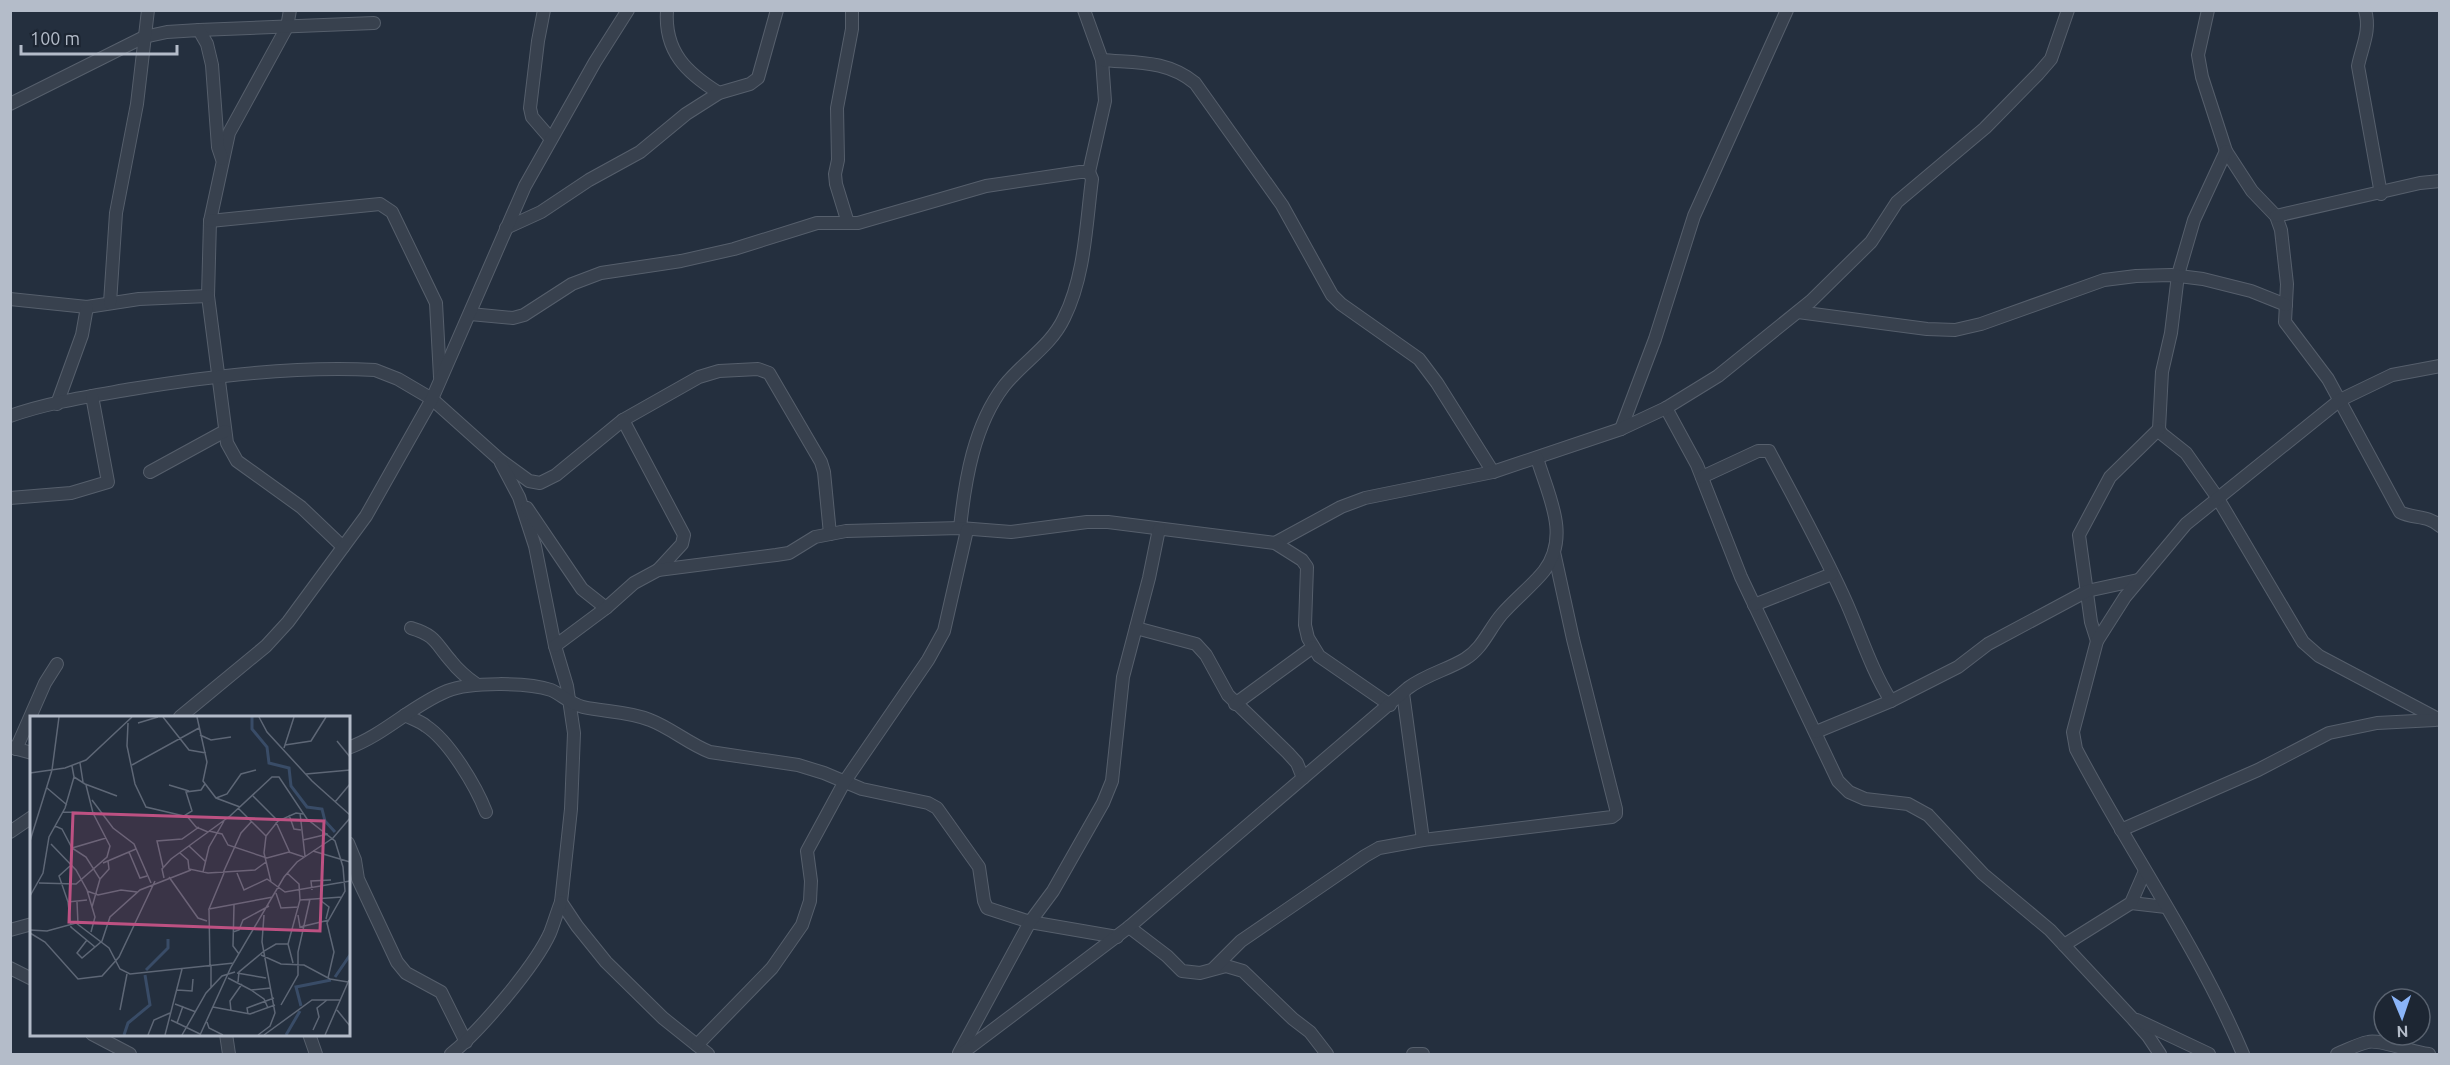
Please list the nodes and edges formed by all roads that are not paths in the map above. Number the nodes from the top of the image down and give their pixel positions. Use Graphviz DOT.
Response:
graph roads {
  1 [pos="148,10"];
  2 [pos="290,10"];
  3 [pos="544,10"];
  4 [pos="628,10"];
  5 [pos="667,10"];
  6 [pos="777,10"];
  7 [pos="852,10"];
  8 [pos="1084,10"];
  9 [pos="1787,10"];
  10 [pos="2068,10"];
  11 [pos="2208,10"];
  12 [pos="2366,10"];
  13 [pos="374,23"];
  14 [pos="287,27"];
  15 [pos="199,30"];
  16 [pos="144,37"];
  17 [pos="1102,60"];
  18 [pos="719,93"];
  19 [pos="10,104"];
  20 [pos="551,139"];
  21 [pos="2226,151"];
  22 [pos="223,160"];
  23 [pos="1089,172"];
  24 [pos="2439,181"];
  25 [pos="2381,194"];
  26 [pos="2276,216"];
  27 [pos="210,221"];
  28 [pos="848,223"];
  29 [pos="506,228"];
  30 [pos="2178,275"];
  31 [pos="208,296"];
  32 [pos="10,299"];
  33 [pos="110,303"];
  34 [pos="2286,305"];
  35 [pos="87,307"];
  36 [pos="1798,312"];
  37 [pos="470,314"];
  38 [pos="2439,366"];
  39 [pos="218,375"];
  40 [pos="440,378"];
  41 [pos="92,396"];
  42 [pos="432,399"];
  43 [pos="2340,400"];
  44 [pos="57,404"];
  45 [pos="1666,408"];
  46 [pos="10,416"];
  47 [pos="623,420"];
  48 [pos="1621,429"];
  49 [pos="2159,429"];
  50 [pos="225,431"];
  51 [pos="1537,458"];
  52 [pos="499,459"];
  53 [pos="150,472"];
  54 [pos="1493,472"];
  55 [pos="1702,477"];
  56 [pos="519,497"];
  57 [pos="2217,497"];
  58 [pos="10,498"];
  59 [pos="2439,526"];
  60 [pos="964,529"];
  61 [pos="1159,529"];
  62 [pos="830,534"];
  63 [pos="1275,543"];
  64 [pos="344,547"];
  65 [pos="1554,552"];
  66 [pos="658,570"];
  67 [pos="1832,574"];
  68 [pos="2138,580"];
  69 [pos="2087,591"];
  70 [pos="1754,605"];
  71 [pos="606,608"];
  72 [pos="411,628"];
  73 [pos="1136,628"];
  74 [pos="2097,641"];
  75 [pos="555,646"];
  76 [pos="1313,647"];
  77 [pos="57,664"];
  78 [pos="476,684"];
  79 [pos="1403,693"];
  80 [pos="569,701"];
  81 [pos="1891,701"];
  82 [pos="1235,704"];
  83 [pos="1390,705"];
  84 [pos="405,715"];
  85 [pos="185,716"];
  86 [pos="2439,720"];
  87 [pos="1816,732"];
  88 [pos="350,747"];
  89 [pos="13,748"];
  90 [pos="30,752"];
  91 [pos="1303,778"];
  92 [pos="845,781"];
  93 [pos="486,812"];
  94 [pos="30,818"];
  95 [pos="2121,830"];
  96 [pos="10,832"];
  97 [pos="1423,840"];
  98 [pos="352,868"];
  99 [pos="2145,872"];
  100 [pos="561,902"];
  101 [pos="2131,903"];
  102 [pos="2166,907"];
  103 [pos="1030,922"];
  104 [pos="30,925"];
  105 [pos="1129,927"];
  106 [pos="10,930"];
  107 [pos="1117,936"];
  108 [pos="2064,945"];
  109 [pos="10,968"];
  110 [pos="1214,968"];
  111 [pos="30,979"];
  112 [pos="2133,1019"];
  113 [pos="94,1035"];
  114 [pos="226,1035"];
  115 [pos="309,1035"];
  116 [pos="466,1042"];
  117 [pos="697,1045"];
  118 [pos="130,1054"];
  119 [pos="229,1054"];
  120 [pos="316,1054"];
  121 [pos="452,1054"];
  122 [pos="708,1054"];
  123 [pos="959,1054"];
  124 [pos="1327,1054"];
  125 [pos="1413,1054"];
  126 [pos="1423,1054"];
  127 [pos="2160,1054"];
  128 [pos="2209,1054"];
  129 [pos="2242,1054"];
  130 [pos="2337,1054"];
  131 [pos="2429,1054"];
  1 -- 16 [label="street"];
  2 -- 14 [label="street"];
  3 -- 20 [label="street"];
  4 -- 20 [label="street"];
  5 -- 18 [label="street"];
  6 -- 18 [label="street"];
  7 -- 28 [label="street"];
  8 -- 17 [label="street"];
  9 -- 48 [label="street"];
  10 -- 36 [label="street"];
  11 -- 21 [label="street"];
  12 -- 25 [label="street"];
  13 -- 14 [label="street"];
  14 -- 15 [label="street"];
  14 -- 22 [label="street"];
  15 -- 16 [label="street"];
  15 -- 22 [label="street"];
  16 -- 19 [label="street"];
  16 -- 33 [label="street"];
  17 -- 23 [label="street"];
  17 -- 54 [label="street"];
  18 -- 29 [label="street"];
  20 -- 29 [label="street"];
  21 -- 26 [label="street"];
  21 -- 30 [label="street"];
  22 -- 27 [label="street"];
  23 -- 28 [label="street"];
  23 -- 60 [label="street"];
  24 -- 25 [label="street"];
  25 -- 26 [label="street"];
  26 -- 34 [label="street"];
  27 -- 31 [label="street"];
  27 -- 40 [label="street"];
  28 -- 37 [label="street"];
  29 -- 37 [label="street"];
  30 -- 34 [label="street"];
  30 -- 36 [label="street"];
  30 -- 49 [label="street"];
  31 -- 33 [label="street"];
  31 -- 39 [label="street"];
  32 -- 35 [label="street"];
  33 -- 35 [label="street"];
  34 -- 43 [label="street"];
  35 -- 44 [label="street"];
  36 -- 45 [label="street"];
  37 -- 40 [label="street"];
  38 -- 43 [label="street"];
  39 -- 41 [label="street"];
  39 -- 42 [label="street"];
  39 -- 50 [label="street"];
  40 -- 42 [label="street"];
  41 -- 44 [label="street"];
  41 -- 58 [label="street"];
  42 -- 52 [label="street"];
  42 -- 64 [label="street"];
  43 -- 57 [label="street"];
  43 -- 59 [label="street"];
  44 -- 46 [label="street"];
  45 -- 48 [label="street"];
  45 -- 55 [label="street"];
  47 -- 52 [label="street"];
  47 -- 62 [label="street"];
  47 -- 66 [label="street"];
  48 -- 51 [label="street"];
  49 -- 57 [label="street"];
  49 -- 69 [label="street"];
  50 -- 53 [label="street"];
  50 -- 64 [label="street"];
  51 -- 54 [label="street"];
  51 -- 65 [label="street"];
  52 -- 56 [label="street"];
  54 -- 63 [label="street"];
  55 -- 67 [label="street"];
  55 -- 70 [label="street"];
  56 -- 71 [label="street"];
  56 -- 75 [label="street"];
  57 -- 68 [label="street"];
  57 -- 86 [label="street"];
  60 -- 61 [label="street"];
  60 -- 62 [label="street"];
  60 -- 92 [label="street"];
  61 -- 63 [label="street"];
  61 -- 73 [label="street"];
  62 -- 66 [label="street"];
  63 -- 76 [label="street"];
  64 -- 85 [label="street"];
  65 -- 79 [label="street"];
  65 -- 97 [label="street"];
  66 -- 71 [label="street"];
  67 -- 70 [label="street"];
  67 -- 81 [label="street"];
  68 -- 69 [label="street"];
  68 -- 74 [label="street"];
  69 -- 74 [label="street"];
  69 -- 81 [label="street"];
  70 -- 87 [label="street"];
  71 -- 75 [label="street"];
  72 -- 78 [label="street"];
  73 -- 82 [label="street"];
  73 -- 103 [label="street"];
  74 -- 95 [label="street"];
  75 -- 80 [label="street"];
  76 -- 82 [label="street"];
  76 -- 83 [label="street"];
  77 -- 89 [label="street"];
  78 -- 80 [label="street"];
  78 -- 84 [label="street"];
  79 -- 83 [label="street"];
  79 -- 97 [label="street"];
  80 -- 92 [label="street"];
  80 -- 100 [label="street"];
  81 -- 87 [label="street"];
  82 -- 91 [label="street"];
  83 -- 91 [label="street"];
  84 -- 88 [label="street"];
  84 -- 93 [label="street"];
  86 -- 95 [label="street"];
  87 -- 108 [label="street"];
  89 -- 90 [label="street"];
  91 -- 105 [label="street"];
  92 -- 103 [label="street"];
  92 -- 117 [label="street"];
  94 -- 96 [label="street"];
  95 -- 99 [label="street"];
  97 -- 110 [label="street"];
  98 -- 116 [label="street"];
  99 -- 101 [label="street"];
  99 -- 102 [label="street"];
  100 -- 116 [label="street"];
  100 -- 117 [label="street"];
  101 -- 102 [label="street"];
  101 -- 108 [label="street"];
  102 -- 129 [label="street"];
  103 -- 107 [label="street"];
  103 -- 123 [label="street"];
  104 -- 106 [label="street"];
  105 -- 107 [label="street"];
  105 -- 110 [label="street"];
  107 -- 123 [label="street"];
  108 -- 112 [label="street"];
  109 -- 111 [label="street"];
  110 -- 124 [label="street"];
  112 -- 127 [label="street"];
  112 -- 128 [label="street"];
  113 -- 118 [label="street"];
  114 -- 119 [label="street"];
  115 -- 120 [label="street"];
  116 -- 121 [label="street"];
  117 -- 122 [label="street"];
  125 -- 126 [label="street"];
  130 -- 131 [label="street"];
}
